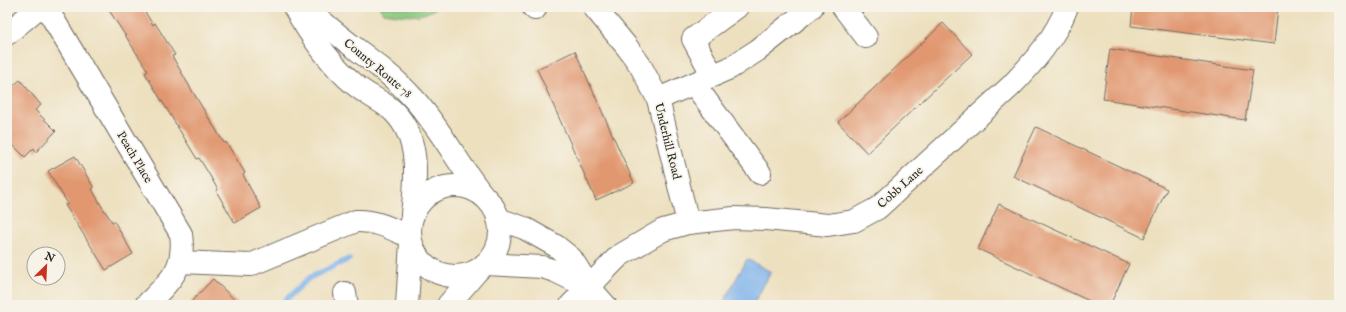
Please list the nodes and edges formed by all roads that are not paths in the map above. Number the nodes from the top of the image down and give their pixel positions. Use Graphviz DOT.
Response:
graph roads {
  1 [pos="39,7"];
  2 [pos="46,7"];
  3 [pos="294,7"];
  4 [pos="307,7"];
  5 [pos="594,7"];
  6 [pos="737,7"];
  7 [pos="812,7"];
  8 [pos="843,7"];
  9 [pos="1067,7"];
  10 [pos="7,34"];
  11 [pos="866,37"];
  12 [pos="703,80"];
  13 [pos="658,99"];
  14 [pos="760,173"];
  15 [pos="483,195"];
  16 [pos="412,215"];
  17 [pos="498,219"];
  18 [pos="688,223"];
  19 [pos="411,240"];
  20 [pos="180,262"];
  21 [pos="482,267"];
  22 [pos="590,288"];
  23 [pos="146,305"];
  24 [pos="407,305"];
  25 [pos="448,305"];
  26 [pos="571,305"];
  27 [pos="605,305"];
  1 -- 10 [label="street"];
  2 -- 20 [label="street, Peach Place"];
  3 -- 16 [label="street, County Route 78"];
  4 -- 15 [label="street, County Route 78"];
  5 -- 13 [label="street, Underhill Road"];
  6 -- 12 [label="street"];
  7 -- 12 [label="street"];
  8 -- 11 [label="street"];
  9 -- 18 [label="street, Cobb Lane"];
  12 -- 13 [label="street"];
  12 -- 14 [label="street"];
  13 -- 18 [label="street, Underhill Road"];
  15 -- 16 [label="street"];
  15 -- 17 [label="street"];
  16 -- 19 [label="street"];
  17 -- 21 [label="street"];
  17 -- 22 [label="street"];
  18 -- 22 [label="street, Cobb Lane"];
  19 -- 20 [label="street"];
  19 -- 21 [label="street"];
  19 -- 24 [label="street"];
  20 -- 23 [label="street, Peach Place"];
  21 -- 22 [label="street"];
  21 -- 25 [label="street"];
  22 -- 26 [label="street, Cobb Lane"];
  22 -- 27 [label="street"];
}
